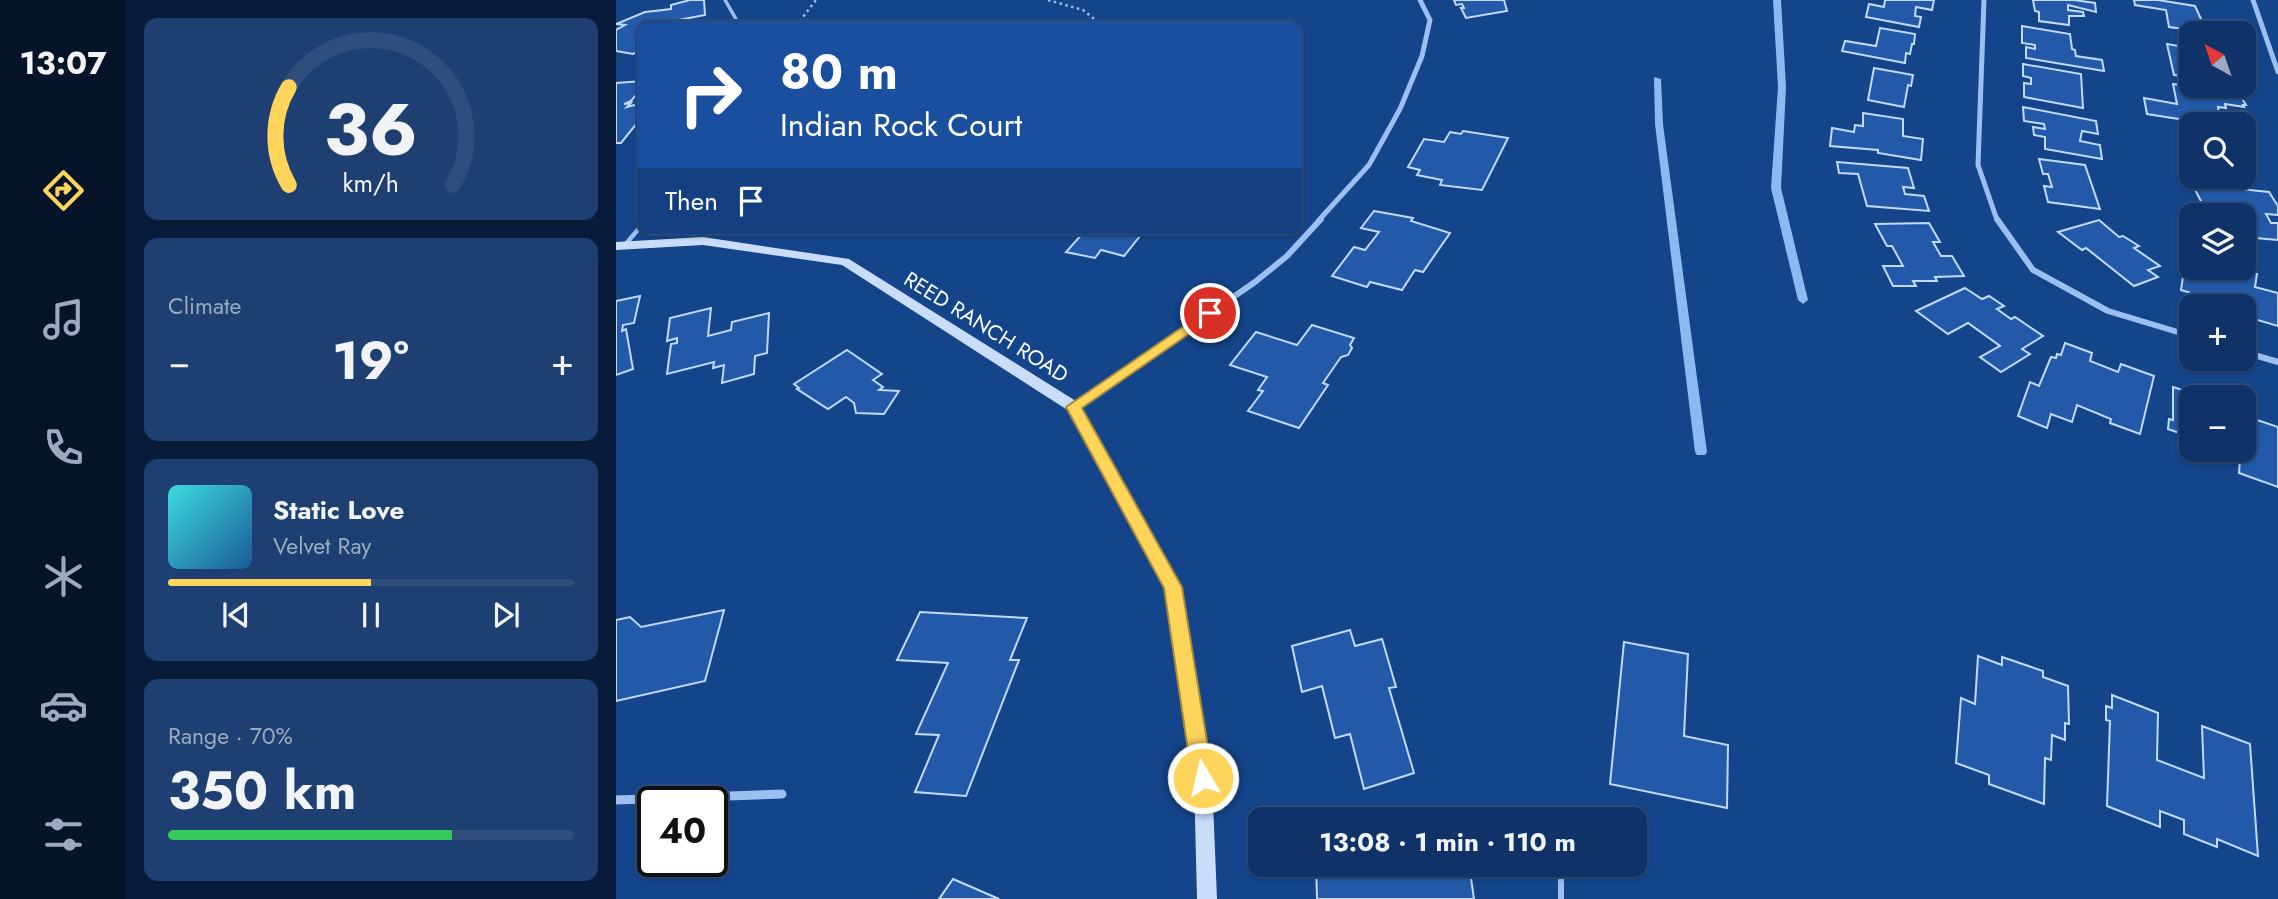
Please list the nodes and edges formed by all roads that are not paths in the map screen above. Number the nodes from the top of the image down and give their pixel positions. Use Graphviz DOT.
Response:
graph roads {
  1 [pos="725,0"];
  2 [pos="1420,0"];
  3 [pos="1984,0"];
  4 [pos="2253,0"];
  5 [pos="737,21"];
  6 [pos="2278,72"];
  7 [pos="637,230"];
  8 [pos="620,246"];
  9 [pos="2179,332"];
  10 [pos="2256,356"];
  11 [pos="2278,362"];
  12 [pos="1074,407"];
  13 [pos="782,794"];
  14 [pos="616,800"];
  15 [pos="1561,877"];
  16 [pos="1207,899"];
  17 [pos="1561,899"];
  1 -- 5 [label="lane"];
  2 -- 12 [label="street"];
  3 -- 9 [label="street"];
  4 -- 6 [label="street"];
  7 -- 8 [label="lane"];
  8 -- 12 [label="street, REED RANCH ROAD"];
  10 -- 11 [label="street"];
  12 -- 16 [label="street, REED RANCH ROAD"];
  13 -- 14 [label="street"];
  15 -- 17 [label="lane"];
}
